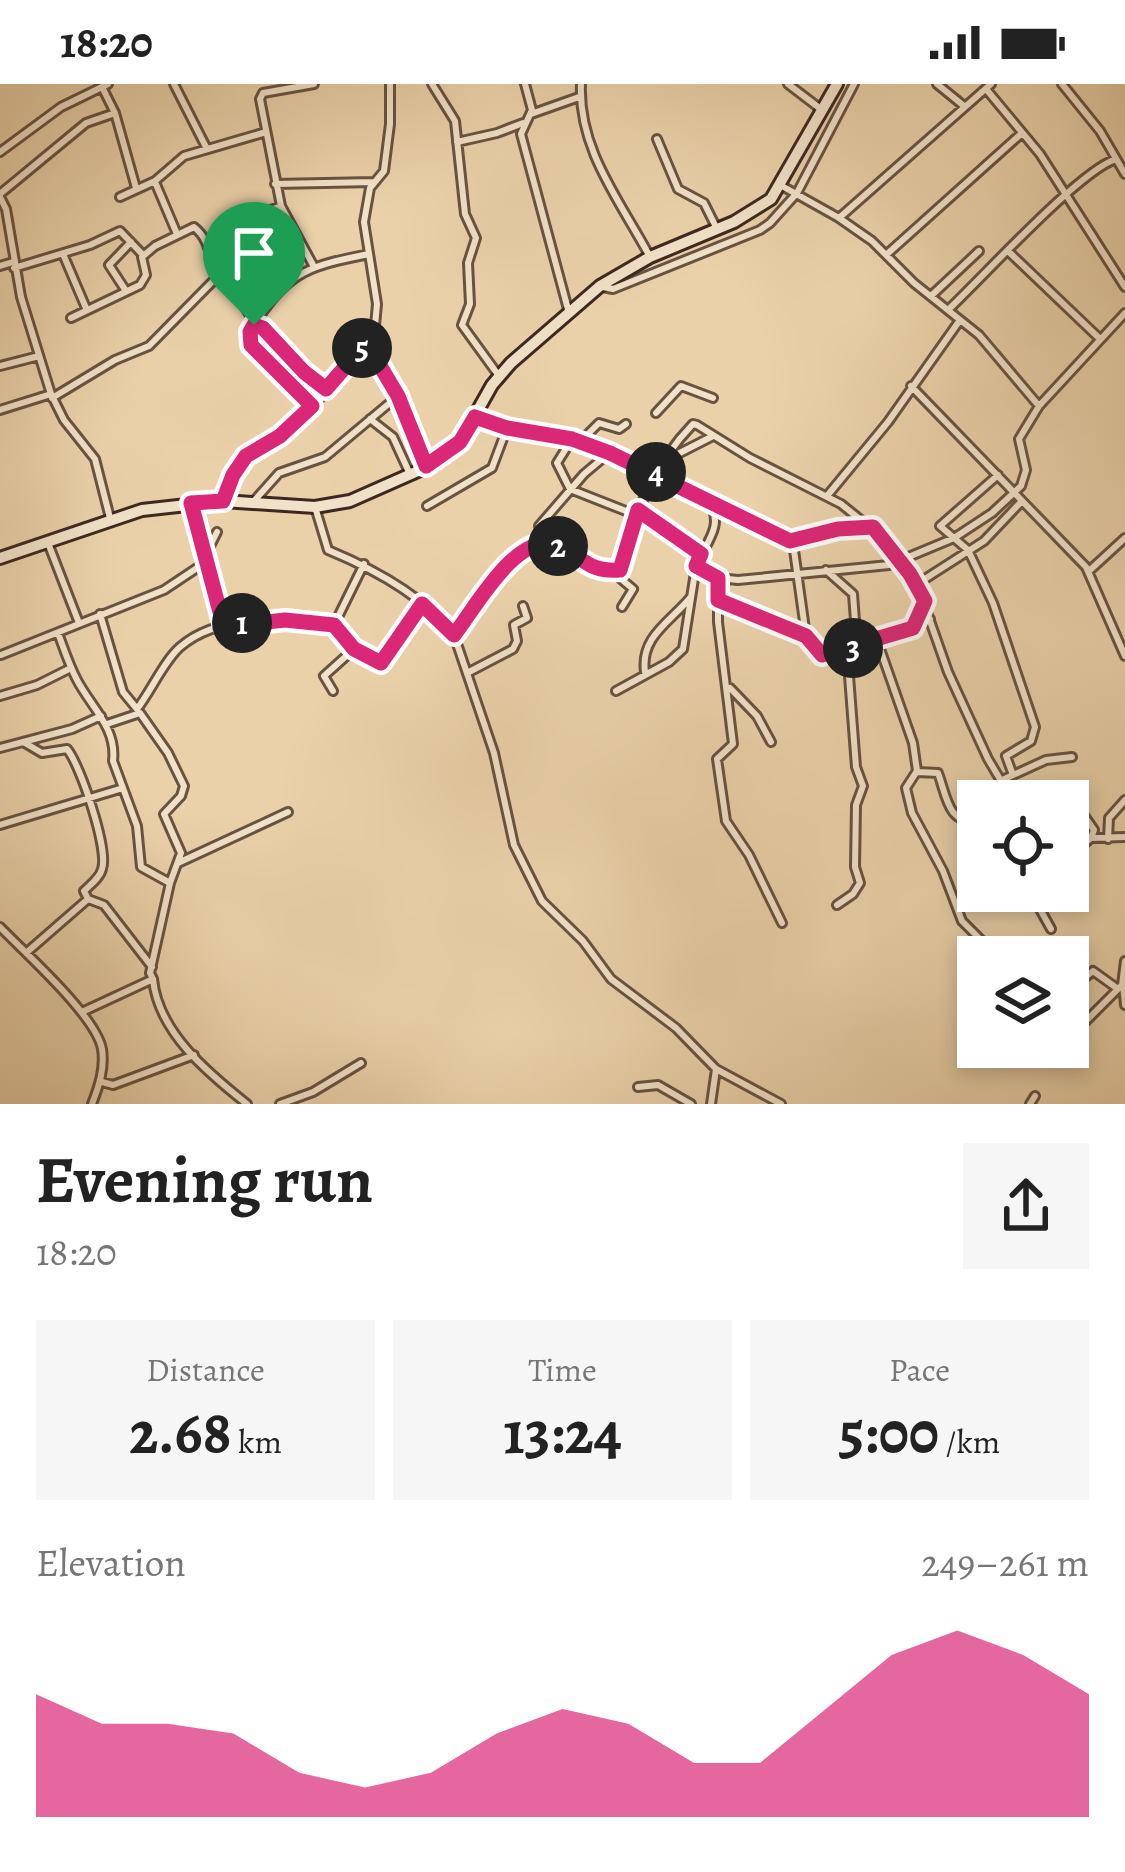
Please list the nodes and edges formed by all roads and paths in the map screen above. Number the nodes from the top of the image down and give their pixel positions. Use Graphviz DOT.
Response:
graph roads {
  1 [pos="174,84"];
  2 [pos="260,84"];
  3 [pos="314,84"];
  4 [pos="390,84"];
  5 [pos="432,84"];
  6 [pos="525,84"];
  7 [pos="581,84"];
  8 [pos="788,84"];
  9 [pos="837,84"];
  10 [pos="854,84"];
  11 [pos="937,84"];
  12 [pos="1062,84"];
  13 [pos="103,85"];
  14 [pos="988,87"];
  15 [pos="261,95"];
  16 [pos="580,96"];
  17 [pos="964,106"];
  18 [pos="822,110"];
  19 [pos="115,113"];
  20 [pos="528,118"];
  21 [pos="266,132"];
  22 [pos="1022,133"];
  23 [pos="657,139"];
  24 [pos="458,142"];
  25 [pos="207,149"];
  26 [pos="0,152"];
  27 [pos="1116,159"];
  28 [pos="1125,174"];
  29 [pos="155,181"];
  30 [pos="374,182"];
  31 [pos="275,184"];
  32 [pos="782,186"];
  33 [pos="137,189"];
  34 [pos="797,193"];
  35 [pos="0,195"];
  36 [pos="1067,195"];
  37 [pos="120,197"];
  38 [pos="281,206"];
  39 [pos="839,218"];
  40 [pos="717,229"];
  41 [pos="177,234"];
  42 [pos="132,241"];
  43 [pos="979,251"];
  44 [pos="1010,252"];
  45 [pos="63,254"];
  46 [pos="212,254"];
  47 [pos="369,254"];
  48 [pos="886,254"];
  49 [pos="144,256"];
  50 [pos="650,257"];
  51 [pos="14,265"];
  52 [pos="313,265"];
  53 [pos="0,266"];
  54 [pos="218,276"];
  55 [pos="1124,283"];
  56 [pos="600,286"];
  57 [pos="126,291"];
  58 [pos="931,296"];
  59 [pos="86,308"];
  60 [pos="948,310"];
  61 [pos="568,313"];
  62 [pos="1125,313"];
  63 [pos="70,318"];
  64 [pos="960,320"];
  65 [pos="254,325"];
  66 [pos="372,336"];
  67 [pos="1099,338"];
  68 [pos="39,356"];
  69 [pos="0,366"];
  70 [pos="499,376"];
  71 [pos="910,386"];
  72 [pos="326,389"];
  73 [pos="51,396"];
  74 [pos="398,396"];
  75 [pos="713,398"];
  76 [pos="312,406"];
  77 [pos="1039,406"];
  78 [pos="0,410"];
  79 [pos="656,413"];
  80 [pos="475,417"];
  81 [pos="370,419"];
  82 [pos="626,424"];
  83 [pos="507,428"];
  84 [pos="714,436"];
  85 [pos="392,437"];
  86 [pos="415,440"];
  87 [pos="576,440"];
  88 [pos="610,453"];
  89 [pos="663,461"];
  90 [pos="426,466"];
  91 [pos="656,472"];
  92 [pos="411,475"];
  93 [pos="998,476"];
  94 [pos="570,489"];
  95 [pos="1016,493"];
  96 [pos="827,496"];
  97 [pos="707,500"];
  98 [pos="223,501"];
  99 [pos="1023,501"];
  100 [pos="191,503"];
  101 [pos="252,504"];
  102 [pos="427,506"];
  103 [pos="315,507"];
  104 [pos="637,512"];
  105 [pos="110,518"];
  106 [pos="539,526"];
  107 [pos="873,527"];
  108 [pos="218,532"];
  109 [pos="955,538"];
  110 [pos="47,540"];
  111 [pos="790,541"];
  112 [pos="1123,542"];
  113 [pos="968,550"];
  114 [pos="701,554"];
  115 [pos="206,557"];
  116 [pos="0,558"];
  117 [pos="901,562"];
  118 [pos="364,564"];
  119 [pos="696,566"];
  120 [pos="620,570"];
  121 [pos="826,570"];
  122 [pos="1089,572"];
  123 [pos="797,573"];
  124 [pos="718,578"];
  125 [pos="917,584"];
  126 [pos="691,597"];
  127 [pos="718,600"];
  128 [pos="925,601"];
  129 [pos="422,604"];
  130 [pos="523,606"];
  131 [pos="622,607"];
  132 [pos="100,614"];
  133 [pos="930,619"];
  134 [pos="79,623"];
  135 [pos="334,625"];
  136 [pos="224,627"];
  137 [pos="913,628"];
  138 [pos="58,633"];
  139 [pos="454,635"];
  140 [pos="806,636"];
  141 [pos="882,640"];
  142 [pos="869,643"];
  143 [pos="354,649"];
  144 [pos="847,650"];
  145 [pos="1,655"];
  146 [pos="1125,656"];
  147 [pos="71,668"];
  148 [pos="469,672"];
  149 [pos="645,672"];
  150 [pos="728,686"];
  151 [pos="333,691"];
  152 [pos="616,691"];
  153 [pos="0,696"];
  154 [pos="138,711"];
  155 [pos="104,720"];
  156 [pos="771,742"];
  157 [pos="25,743"];
  158 [pos="0,748"];
  159 [pos="1072,757"];
  160 [pos="917,771"];
  161 [pos="1013,775"];
  162 [pos="1000,780"];
  163 [pos="1002,780"];
  164 [pos="124,788"];
  165 [pos="1125,800"];
  166 [pos="87,802"];
  167 [pos="288,812"];
  168 [pos="957,818"];
  169 [pos="1089,823"];
  170 [pos="0,825"];
  171 [pos="1125,837"];
  172 [pos="1091,838"];
  173 [pos="1108,839"];
  174 [pos="178,863"];
  175 [pos="170,883"];
  176 [pos="88,899"];
  177 [pos="837,905"];
  178 [pos="1042,912"];
  179 [pos="782,922"];
  180 [pos="0,927"];
  181 [pos="1051,929"];
  182 [pos="977,936"];
  183 [pos="26,953"];
  184 [pos="1125,961"];
  185 [pos="152,967"];
  186 [pos="1089,974"];
  187 [pos="153,979"];
  188 [pos="1121,986"];
  189 [pos="1125,1005"];
  190 [pos="82,1012"];
  191 [pos="1089,1018"];
  192 [pos="194,1054"];
  193 [pos="362,1063"];
  194 [pos="716,1069"];
  195 [pos="100,1081"];
  196 [pos="638,1087"];
  197 [pos="92,1104"];
  198 [pos="247,1104"];
  199 [pos="280,1104"];
  200 [pos="691,1104"];
  201 [pos="712,1104"];
  202 [pos="781,1104"];
  1 -- 25 [label="street"];
  2 -- 15 [label="street"];
  3 -- 15 [label="street"];
  4 -- 30 [label="street"];
  5 -- 24 [label="street"];
  6 -- 20 [label="street"];
  7 -- 16 [label="street"];
  8 -- 18 [label="street"];
  9 -- 18 [label="street"];
  10 -- 34 [label="street"];
  11 -- 17 [label="street"];
  12 -- 27 [label="street"];
  13 -- 19 [label="street"];
  13 -- 26 [label="street"];
  14 -- 17 [label="street"];
  14 -- 22 [label="street"];
  15 -- 21 [label="street"];
  16 -- 20 [label="street"];
  16 -- 50 [label="street"];
  17 -- 39 [label="street"];
  18 -- 32 [label="street"];
  19 -- 33 [label="street"];
  19 -- 35 [label="street"];
  20 -- 24 [label="street"];
  20 -- 61 [label="street"];
  21 -- 25 [label="street"];
  21 -- 31 [label="street"];
  22 -- 36 [label="street"];
  22 -- 48 [label="street"];
  23 -- 40 [label="street"];
  24 -- 70 [label="street"];
  25 -- 29 [label="street"];
  27 -- 28 [label="street"];
  27 -- 36 [label="street"];
  29 -- 33 [label="street"];
  29 -- 41 [label="street"];
  30 -- 31 [label="street"];
  30 -- 47 [label="street"];
  31 -- 38 [label="street"];
  32 -- 34 [label="street"];
  32 -- 40 [label="street"];
  33 -- 37 [label="street"];
  34 -- 39 [label="street"];
  34 -- 56 [label="street"];
  35 -- 51 [label="street"];
  36 -- 44 [label="street"];
  36 -- 55 [label="street"];
  38 -- 46 [label="street"];
  38 -- 52 [label="street"];
  39 -- 48 [label="street"];
  40 -- 50 [label="street"];
  41 -- 46 [label="street"];
  41 -- 49 [label="street"];
  42 -- 45 [label="street"];
  42 -- 49 [label="street"];
  42 -- 57 [label="street"];
  43 -- 58 [label="street"];
  44 -- 60 [label="street"];
  44 -- 67 [label="street"];
  45 -- 51 [label="street"];
  45 -- 59 [label="street"];
  46 -- 54 [label="street"];
  47 -- 52 [label="street"];
  47 -- 66 [label="street"];
  48 -- 58 [label="street"];
  49 -- 57 [label="street"];
  50 -- 56 [label="street"];
  51 -- 53 [label="street"];
  51 -- 68 [label="street"];
  52 -- 65 [label="street"];
  54 -- 65 [label="street"];
  54 -- 73 [label="street"];
  56 -- 61 [label="street"];
  57 -- 59 [label="street"];
  58 -- 60 [label="street"];
  59 -- 63 [label="street"];
  60 -- 64 [label="street"];
  61 -- 70 [label="street"];
  62 -- 67 [label="street"];
  64 -- 71 [label="street"];
  64 -- 77 [label="street"];
  65 -- 72 [label="street"];
  65 -- 76 [label="street"];
  66 -- 72 [label="street"];
  66 -- 74 [label="street"];
  67 -- 77 [label="street"];
  68 -- 69 [label="street"];
  68 -- 73 [label="street"];
  70 -- 80 [label="street"];
  71 -- 93 [label="street"];
  71 -- 96 [label="street"];
  72 -- 76 [label="street"];
  73 -- 78 [label="street"];
  73 -- 105 [label="street"];
  74 -- 81 [label="street"];
  74 -- 86 [label="street"];
  75 -- 79 [label="street"];
  76 -- 98 [label="street"];
  77 -- 95 [label="street"];
  80 -- 83 [label="street"];
  80 -- 90 [label="street"];
  81 -- 85 [label="street"];
  81 -- 101 [label="street"];
  82 -- 87 [label="street"];
  83 -- 87 [label="street"];
  83 -- 102 [label="street"];
  84 -- 89 [label="street"];
  84 -- 89 [label="street"];
  84 -- 96 [label="street"];
  85 -- 86 [label="street"];
  85 -- 92 [label="street"];
  86 -- 90 [label="street"];
  87 -- 88 [label="street"];
  87 -- 94 [label="street"];
  88 -- 91 [label="street"];
  88 -- 94 [label="street"];
  89 -- 91 [label="street"];
  90 -- 92 [label="street"];
  91 -- 97 [label="street"];
  91 -- 104 [label="street"];
  92 -- 103 [label="street"];
  93 -- 95 [label="street"];
  93 -- 109 [label="street"];
  94 -- 104 [label="street"];
  94 -- 106 [label="street"];
  95 -- 99 [label="street"];
  95 -- 109 [label="street"];
  96 -- 107 [label="street"];
  97 -- 111 [label="street"];
  97 -- 114 [label="street"];
  98 -- 100 [label="street"];
  98 -- 101 [label="street"];
  99 -- 113 [label="street"];
  99 -- 122 [label="street"];
  100 -- 105 [label="street"];
  100 -- 115 [label="street"];
  101 -- 103 [label="street"];
  103 -- 118 [label="street"];
  104 -- 114 [label="street"];
  104 -- 120 [label="street"];
  105 -- 110 [label="street"];
  107 -- 111 [label="street"];
  107 -- 117 [label="street"];
  108 -- 115 [label="street"];
  109 -- 113 [label="street"];
  109 -- 117 [label="street"];
  110 -- 116 [label="street"];
  110 -- 134 [label="street"];
  111 -- 123 [label="street"];
  112 -- 122 [label="street"];
  113 -- 125 [label="street"];
  113 -- 161 [label="street"];
  114 -- 119 [label="street"];
  115 -- 132 [label="street"];
  115 -- 136 [label="street"];
  117 -- 121 [label="street"];
  117 -- 125 [label="street"];
  118 -- 129 [label="street"];
  118 -- 135 [label="street"];
  119 -- 124 [label="street"];
  119 -- 126 [label="street"];
  120 -- 131 [label="street"];
  120 -- 139 [label="street"];
  121 -- 123 [label="street"];
  121 -- 142 [label="street"];
  122 -- 146 [label="street"];
  123 -- 124 [label="street"];
  123 -- 140 [label="street"];
  124 -- 127 [label="street"];
  125 -- 128 [label="street"];
  126 -- 149 [label="street"];
  126 -- 149 [label="street"];
  127 -- 140 [label="street"];
  127 -- 150 [label="street"];
  128 -- 133 [label="street"];
  128 -- 137 [label="street"];
  129 -- 139 [label="street"];
  129 -- 143 [label="street"];
  130 -- 148 [label="street"];
  132 -- 134 [label="street"];
  132 -- 154 [label="street"];
  133 -- 137 [label="street"];
  133 -- 162 [label="street"];
  134 -- 138 [label="street"];
  135 -- 136 [label="street"];
  135 -- 143 [label="street"];
  136 -- 154 [label="street"];
  137 -- 141 [label="street"];
  138 -- 145 [label="street"];
  138 -- 147 [label="street"];
  139 -- 148 [label="street"];
  140 -- 144 [label="street"];
  141 -- 142 [label="street"];
  141 -- 160 [label="street"];
  142 -- 144 [label="street"];
  143 -- 151 [label="street"];
  144 -- 177 [label="street"];
  147 -- 153 [label="street"];
  147 -- 155 [label="street"];
  148 -- 194 [label="street"];
  149 -- 152 [label="street"];
  150 -- 156 [label="street"];
  150 -- 179 [label="street"];
  154 -- 155 [label="street"];
  154 -- 174 [label="street"];
  155 -- 157 [label="street"];
  155 -- 164 [label="street"];
  157 -- 158 [label="street"];
  157 -- 166 [label="street"];
  159 -- 161 [label="street"];
  160 -- 168 [label="street"];
  160 -- 182 [label="street"];
  161 -- 163 [label="street"];
  164 -- 166 [label="street"];
  164 -- 175 [label="street"];
  165 -- 173 [label="street"];
  166 -- 170 [label="street"];
  166 -- 176 [label="street"];
  167 -- 174 [label="street"];
  169 -- 172 [label="street"];
  171 -- 173 [label="street"];
  172 -- 173 [label="street"];
  174 -- 175 [label="street"];
  175 -- 185 [label="street"];
  176 -- 183 [label="street"];
  176 -- 185 [label="street"];
  178 -- 181 [label="street"];
  180 -- 183 [label="street"];
  183 -- 190 [label="street"];
  184 -- 188 [label="street"];
  185 -- 187 [label="street"];
  186 -- 188 [label="street"];
  187 -- 190 [label="street"];
  187 -- 192 [label="street"];
  188 -- 189 [label="street"];
  188 -- 191 [label="street"];
  190 -- 195 [label="street"];
  192 -- 195 [label="street"];
  192 -- 198 [label="street"];
  193 -- 199 [label="street"];
  194 -- 201 [label="street"];
  194 -- 202 [label="street"];
  195 -- 197 [label="street"];
  196 -- 200 [label="street"];
}
